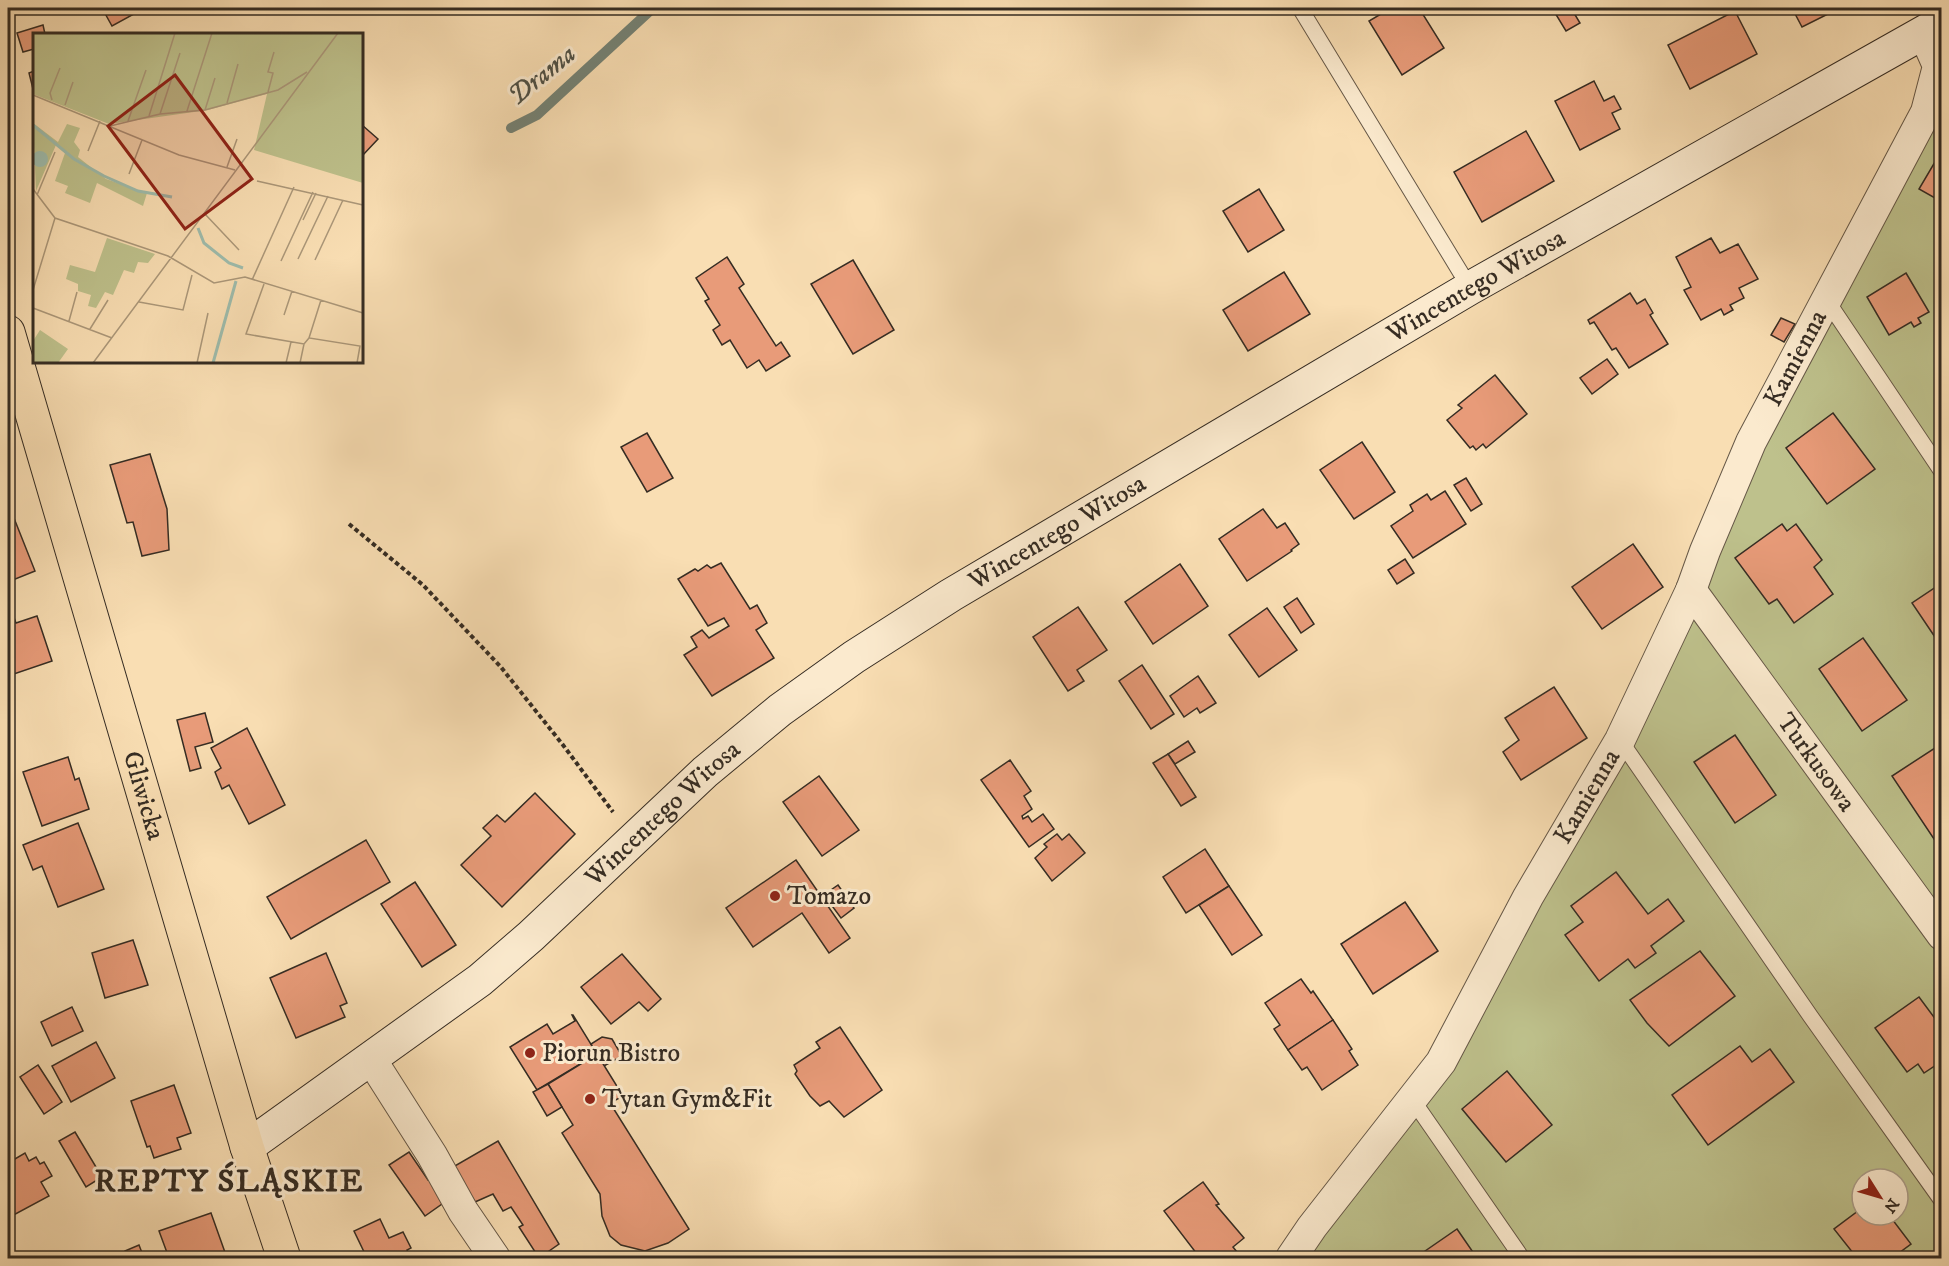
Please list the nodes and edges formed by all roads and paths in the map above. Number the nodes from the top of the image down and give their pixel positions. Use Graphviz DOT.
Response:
graph roads {
  1 [pos="1300,8"];
  2 [pos="1932,27"];
  3 [pos="1470,288"];
  4 [pos="1826,299"];
  5 [pos="8,332"];
  6 [pos="13,371"];
  7 [pos="1941,472"];
  8 [pos="349,524"];
  9 [pos="1692,590"];
  10 [pos="1620,740"];
  11 [pos="633,839"];
  12 [pos="1941,934"];
  13 [pos="371,1059"];
  14 [pos="1412,1099"];
  15 [pos="247,1147"];
  16 [pos="1941,1201"];
  17 [pos="284,1258"];
  18 [pos="495,1258"];
  19 [pos="1291,1258"];
  20 [pos="1522,1258"];
  1 -- 3 [label="lane"];
  2 -- 3 [label="street, Wincentego Witosa"];
  2 -- 4 [label="street, Kamienna"];
  3 -- 11 [label="street, Wincentego Witosa"];
  4 -- 7 [label="lane, Kamienna"];
  4 -- 9 [label="street, Kamienna"];
  5 -- 6 [label="main road, Gliwicka"];
  6 -- 15 [label="main road, Gliwicka"];
  8 -- 11 [label="path"];
  9 -- 10 [label="street, Kamienna"];
  9 -- 12 [label="street, Turkusowa"];
  10 -- 14 [label="street, Kamienna"];
  10 -- 16 [label="lane"];
  11 -- 13 [label="street, Wincentego Witosa"];
  13 -- 15 [label="street, Wincentego Witosa"];
  13 -- 18 [label="street"];
  14 -- 19 [label="street, Kamienna"];
  14 -- 20 [label="lane"];
  15 -- 17 [label="main road, Gliwicka"];
}
